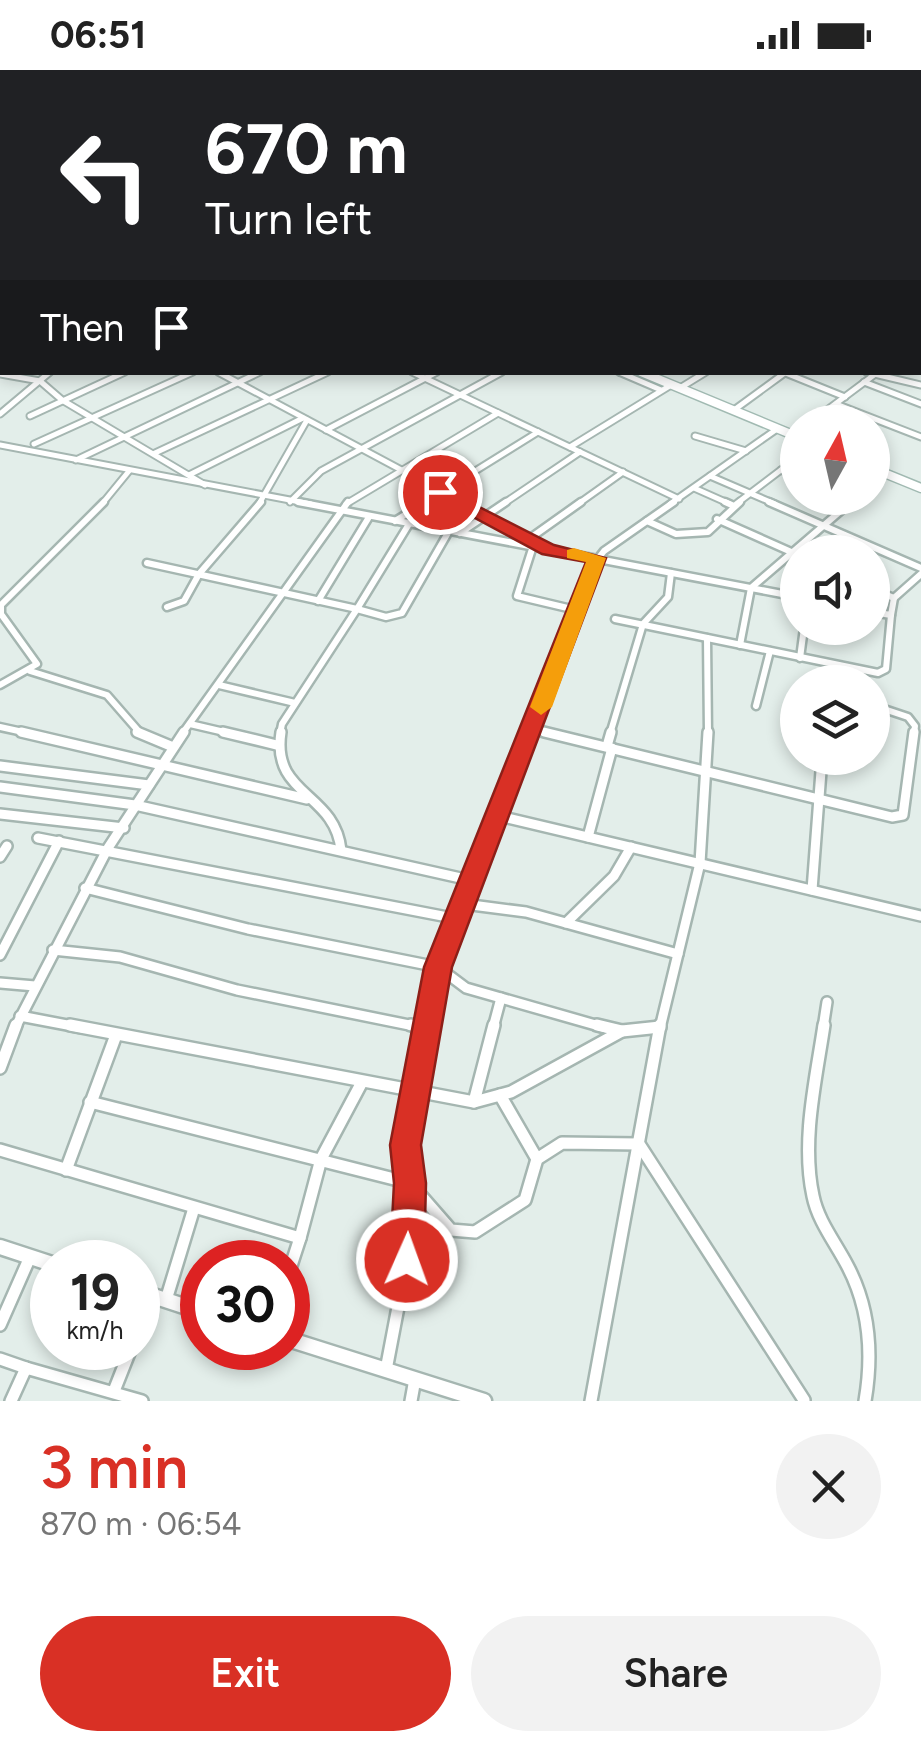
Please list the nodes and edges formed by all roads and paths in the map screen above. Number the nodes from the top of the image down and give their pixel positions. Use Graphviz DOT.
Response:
graph roads {
  1 [pos="6,375"];
  2 [pos="47,375"];
  3 [pos="53,375"];
  4 [pos="118,375"];
  5 [pos="186,375"];
  6 [pos="223,375"];
  7 [pos="254,375"];
  8 [pos="322,375"];
  9 [pos="418,375"];
  10 [pos="432,375"];
  11 [pos="497,375"];
  12 [pos="629,375"];
  13 [pos="647,375"];
  14 [pos="699,375"];
  15 [pos="782,375"];
  16 [pos="790,375"];
  17 [pos="874,375"];
  18 [pos="880,375"];
  19 [pos="426,379"];
  20 [pos="40,381"];
  21 [pos="864,382"];
  22 [pos="238,383"];
  23 [pos="921,384"];
  24 [pos="671,388"];
  25 [pos="461,395"];
  26 [pos="845,397"];
  27 [pos="62,400"];
  28 [pos="270,400"];
  29 [pos="836,404"];
  30 [pos="921,404"];
  31 [pos="734,410"];
  32 [pos="498,413"];
  33 [pos="0,414"];
  34 [pos="30,416"];
  35 [pos="92,417"];
  36 [pos="305,419"];
  37 [pos="777,429"];
  38 [pos="326,430"];
  39 [pos="780,430"];
  40 [pos="538,432"];
  41 [pos="124,435"];
  42 [pos="694,436"];
  43 [pos="921,437"];
  44 [pos="34,444"];
  45 [pos="0,445"];
  46 [pos="570,447"];
  47 [pos="362,451"];
  48 [pos="746,451"];
  49 [pos="580,452"];
  50 [pos="154,453"];
  51 [pos="76,460"];
  52 [pos="399,470"];
  53 [pos="129,471"];
  54 [pos="780,471"];
  55 [pos="623,472"];
  56 [pos="189,474"];
  57 [pos="890,475"];
  58 [pos="710,476"];
  59 [pos="209,487"];
  60 [pos="694,488"];
  61 [pos="921,488"];
  62 [pos="440,492"];
  63 [pos="750,494"];
  64 [pos="264,498"];
  65 [pos="678,499"];
  66 [pos="290,502"];
  67 [pos="734,506"];
  68 [pos="341,512"];
  69 [pos="834,515"];
  70 [pos="485,516"];
  71 [pos="369,517"];
  72 [pos="717,519"];
  73 [pos="648,520"];
  74 [pos="395,522"];
  75 [pos="409,524"];
  76 [pos="823,525"];
  77 [pos="449,531"];
  78 [pos="460,533"];
  79 [pos="813,535"];
  80 [pos="843,535"];
  81 [pos="531,542"];
  82 [pos="780,546"];
  83 [pos="596,558"];
  84 [pos="890,558"];
  85 [pos="147,563"];
  86 [pos="780,565"];
  87 [pos="921,571"];
  88 [pos="671,573"];
  89 [pos="200,574"];
  90 [pos="751,588"];
  91 [pos="283,593"];
  92 [pos="780,594"];
  93 [pos="890,596"];
  94 [pos="894,598"];
  95 [pos="318,601"];
  96 [pos="167,607"];
  97 [pos="356,609"];
  98 [pos="576,610"];
  99 [pos="892,615"];
  100 [pos="615,619"];
  101 [pos="643,624"];
  102 [pos="707,638"];
  103 [pos="740,645"];
  104 [pos="802,645"];
  105 [pos="770,652"];
  106 [pos="800,658"];
  107 [pos="832,665"];
  108 [pos="886,665"];
  109 [pos="30,671"];
  110 [pos="0,685"];
  111 [pos="220,685"];
  112 [pos="296,703"];
  113 [pos="756,706"];
  114 [pos="890,711"];
  115 [pos="190,724"];
  116 [pos="0,726"];
  117 [pos="532,730"];
  118 [pos="277,745"];
  119 [pos="173,747"];
  120 [pos="609,747"];
  121 [pos="160,765"];
  122 [pos="0,766"];
  123 [pos="708,774"];
  124 [pos="820,775"];
  125 [pos="150,785"];
  126 [pos="0,786"];
  127 [pos="816,799"];
  128 [pos="311,800"];
  129 [pos="136,805"];
  130 [pos="0,814"];
  131 [pos="499,816"];
  132 [pos="124,828"];
  133 [pos="588,837"];
  134 [pos="38,838"];
  135 [pos="59,841"];
  136 [pos="6,846"];
  137 [pos="108,848"];
  138 [pos="632,848"];
  139 [pos="341,850"];
  140 [pos="0,857"];
  141 [pos="700,864"];
  142 [pos="474,882"];
  143 [pos="85,888"];
  144 [pos="812,890"];
  145 [pos="464,904"];
  146 [pos="921,916"];
  147 [pos="458,919"];
  148 [pos="566,923"];
  149 [pos="53,950"];
  150 [pos="678,954"];
  151 [pos="0,955"];
  152 [pos="438,967"];
  153 [pos="0,983"];
  154 [pos="35,986"];
  155 [pos="501,998"];
  156 [pos="827,1002"];
  157 [pos="20,1016"];
  158 [pos="660,1027"];
  159 [pos="424,1028"];
  160 [pos="622,1031"];
  161 [pos="116,1035"];
  162 [pos="3,1056"];
  163 [pos="0,1068"];
  164 [pos="362,1082"];
  165 [pos="412,1091"];
  166 [pos="500,1095"];
  167 [pos="90,1102"];
  168 [pos="474,1102"];
  169 [pos="638,1144"];
  170 [pos="0,1150"];
  171 [pos="321,1159"];
  172 [pos="536,1159"];
  173 [pos="66,1170"];
  174 [pos="410,1183"];
  175 [pos="194,1208"];
  176 [pos="300,1238"];
  177 [pos="0,1247"];
  178 [pos="30,1257"];
  179 [pos="160,1277"];
  180 [pos="0,1325"];
  181 [pos="310,1346"];
  182 [pos="0,1359"];
  183 [pos="26,1368"];
  184 [pos="123,1370"];
  185 [pos="386,1370"];
  186 [pos="416,1379"];
  187 [pos="114,1391"];
  188 [pos="804,1400"];
  189 [pos="11,1401"];
  190 [pos="142,1401"];
  191 [pos="411,1401"];
  192 [pos="484,1401"];
  193 [pos="591,1401"];
  194 [pos="865,1401"];
  1 -- 20 [label="street"];
  2 -- 20 [label="street"];
  3 -- 20 [label="street"];
  4 -- 27 [label="street"];
  5 -- 35 [label="street"];
  6 -- 22 [label="street"];
  7 -- 22 [label="street"];
  8 -- 28 [label="street"];
  9 -- 19 [label="street"];
  10 -- 19 [label="street"];
  11 -- 25 [label="street"];
  12 -- 24 [label="street"];
  13 -- 24 [label="main road"];
  14 -- 24 [label="street"];
  15 -- 31 [label="street"];
  16 -- 26 [label="street"];
  17 -- 21 [label="street"];
  18 -- 23 [label="street"];
  19 -- 25 [label="street"];
  19 -- 38 [label="street"];
  20 -- 27 [label="street"];
  20 -- 33 [label="street"];
  21 -- 26 [label="street"];
  21 -- 30 [label="street"];
  22 -- 28 [label="street"];
  22 -- 41 [label="street"];
  24 -- 31 [label="main road"];
  24 -- 46 [label="street"];
  25 -- 32 [label="street"];
  25 -- 47 [label="street"];
  26 -- 29 [label="street"];
  27 -- 34 [label="street"];
  27 -- 35 [label="street"];
  28 -- 36 [label="street"];
  28 -- 50 [label="street"];
  29 -- 43 [label="street"];
  31 -- 37 [label="main road"];
  32 -- 40 [label="street"];
  32 -- 52 [label="street"];
  35 -- 41 [label="street"];
  35 -- 44 [label="street"];
  36 -- 38 [label="street"];
  36 -- 56 [label="street"];
  36 -- 64 [label="street"];
  37 -- 39 [label="main road"];
  37 -- 48 [label="street"];
  38 -- 47 [label="street"];
  40 -- 46 [label="street"];
  40 -- 62 [label="street"];
  41 -- 50 [label="street"];
  41 -- 51 [label="street"];
  42 -- 48 [label="street"];
  45 -- 51 [label="street"];
  46 -- 49 [label="street"];
  47 -- 52 [label="street"];
  47 -- 66 [label="street"];
  48 -- 58 [label="street"];
  49 -- 55 [label="street"];
  49 -- 70 [label="street"];
  50 -- 56 [label="street"];
  51 -- 53 [label="street"];
  52 -- 62 [label="street"];
  52 -- 68 [label="street"];
  53 -- 59 [label="street"];
  53 -- 109 [label="street"];
  54 -- 63 [label="street"];
  55 -- 65 [label="street"];
  55 -- 81 [label="street"];
  56 -- 59 [label="street"];
  57 -- 61 [label="main road"];
  58 -- 60 [label="street"];
  58 -- 63 [label="street"];
  59 -- 64 [label="street"];
  60 -- 65 [label="street"];
  60 -- 67 [label="street"];
  62 -- 70 [label="street"];
  62 -- 74 [label="street"];
  63 -- 67 [label="street"];
  63 -- 76 [label="street"];
  64 -- 66 [label="street"];
  64 -- 89 [label="street"];
  65 -- 73 [label="street"];
  66 -- 68 [label="street"];
  67 -- 72 [label="street"];
  68 -- 71 [label="street"];
  68 -- 91 [label="street"];
  69 -- 76 [label="street"];
  70 -- 78 [label="street"];
  70 -- 81 [label="street"];
  71 -- 74 [label="street"];
  71 -- 95 [label="street"];
  72 -- 73 [label="street"];
  72 -- 82 [label="street"];
  73 -- 83 [label="street"];
  74 -- 75 [label="street"];
  75 -- 77 [label="street"];
  75 -- 97 [label="street"];
  76 -- 79 [label="street"];
  76 -- 80 [label="street"];
  77 -- 78 [label="street"];
  77 -- 97 [label="street"];
  78 -- 81 [label="street"];
  81 -- 83 [label="street"];
  81 -- 98 [label="street"];
  83 -- 88 [label="street"];
  83 -- 98 [label="street"];
  84 -- 87 [label="street"];
  85 -- 89 [label="street"];
  86 -- 90 [label="street"];
  87 -- 94 [label="street"];
  88 -- 90 [label="street"];
  88 -- 101 [label="street"];
  89 -- 91 [label="street"];
  89 -- 96 [label="street"];
  90 -- 92 [label="street"];
  90 -- 103 [label="street"];
  91 -- 95 [label="street"];
  91 -- 111 [label="street"];
  93 -- 94 [label="street"];
  94 -- 99 [label="street"];
  95 -- 97 [label="street"];
  97 -- 112 [label="street"];
  98 -- 117 [label="street"];
  99 -- 108 [label="street"];
  100 -- 101 [label="street"];
  101 -- 102 [label="street"];
  101 -- 120 [label="street"];
  102 -- 103 [label="street"];
  102 -- 123 [label="street"];
  103 -- 105 [label="street"];
  104 -- 106 [label="street"];
  105 -- 106 [label="street"];
  105 -- 113 [label="street"];
  106 -- 107 [label="street"];
  109 -- 110 [label="street"];
  109 -- 119 [label="street"];
  111 -- 112 [label="street"];
  111 -- 115 [label="street"];
  112 -- 118 [label="street"];
  114 -- 127 [label="street"];
  115 -- 118 [label="street"];
  115 -- 119 [label="street"];
  116 -- 121 [label="street"];
  117 -- 120 [label="street"];
  117 -- 131 [label="street"];
  118 -- 128 [label="street"];
  119 -- 121 [label="street"];
  120 -- 123 [label="street"];
  120 -- 133 [label="street"];
  121 -- 125 [label="street"];
  121 -- 128 [label="street"];
  122 -- 125 [label="street"];
  123 -- 127 [label="street"];
  123 -- 141 [label="street"];
  124 -- 127 [label="street"];
  125 -- 129 [label="street"];
  126 -- 129 [label="street"];
  127 -- 144 [label="street"];
  128 -- 139 [label="street"];
  129 -- 132 [label="street"];
  129 -- 139 [label="street"];
  130 -- 132 [label="street"];
  131 -- 133 [label="street"];
  131 -- 142 [label="street"];
  132 -- 137 [label="street"];
  133 -- 138 [label="street"];
  134 -- 135 [label="street"];
  135 -- 137 [label="street"];
  135 -- 151 [label="street"];
  136 -- 140 [label="street"];
  137 -- 143 [label="street"];
  137 -- 147 [label="street"];
  138 -- 141 [label="street"];
  138 -- 148 [label="street"];
  139 -- 142 [label="street"];
  141 -- 144 [label="street"];
  141 -- 150 [label="street"];
  142 -- 145 [label="street"];
  143 -- 149 [label="street"];
  143 -- 152 [label="street"];
  144 -- 146 [label="street"];
  145 -- 147 [label="street"];
  145 -- 148 [label="street"];
  147 -- 152 [label="street"];
  148 -- 150 [label="street"];
  149 -- 154 [label="street"];
  149 -- 159 [label="street"];
  150 -- 158 [label="street"];
  152 -- 155 [label="street"];
  152 -- 159 [label="street"];
  153 -- 154 [label="street"];
  154 -- 157 [label="street"];
  155 -- 160 [label="street"];
  155 -- 168 [label="street"];
  156 -- 194 [label="street"];
  157 -- 161 [label="street"];
  157 -- 162 [label="street"];
  158 -- 160 [label="street"];
  158 -- 169 [label="street"];
  159 -- 165 [label="street"];
  160 -- 166 [label="street"];
  161 -- 164 [label="street"];
  161 -- 167 [label="street"];
  162 -- 163 [label="street"];
  164 -- 165 [label="street"];
  164 -- 171 [label="street"];
  165 -- 168 [label="street"];
  165 -- 174 [label="street"];
  166 -- 168 [label="street"];
  166 -- 172 [label="street"];
  167 -- 171 [label="street"];
  167 -- 173 [label="street"];
  169 -- 172 [label="street"];
  169 -- 188 [label="street"];
  169 -- 193 [label="street"];
  170 -- 173 [label="street"];
  171 -- 174 [label="street"];
  171 -- 176 [label="street"];
  172 -- 174 [label="street"];
  173 -- 175 [label="street"];
  174 -- 185 [label="street"];
  175 -- 176 [label="street"];
  175 -- 179 [label="street"];
  177 -- 178 [label="street"];
  178 -- 180 [label="street"];
  181 -- 185 [label="street"];
  182 -- 183 [label="street"];
  183 -- 187 [label="street"];
  183 -- 189 [label="street"];
  184 -- 187 [label="street"];
  185 -- 186 [label="street"];
  186 -- 191 [label="street"];
  186 -- 192 [label="street"];
  187 -- 190 [label="street"];
}
